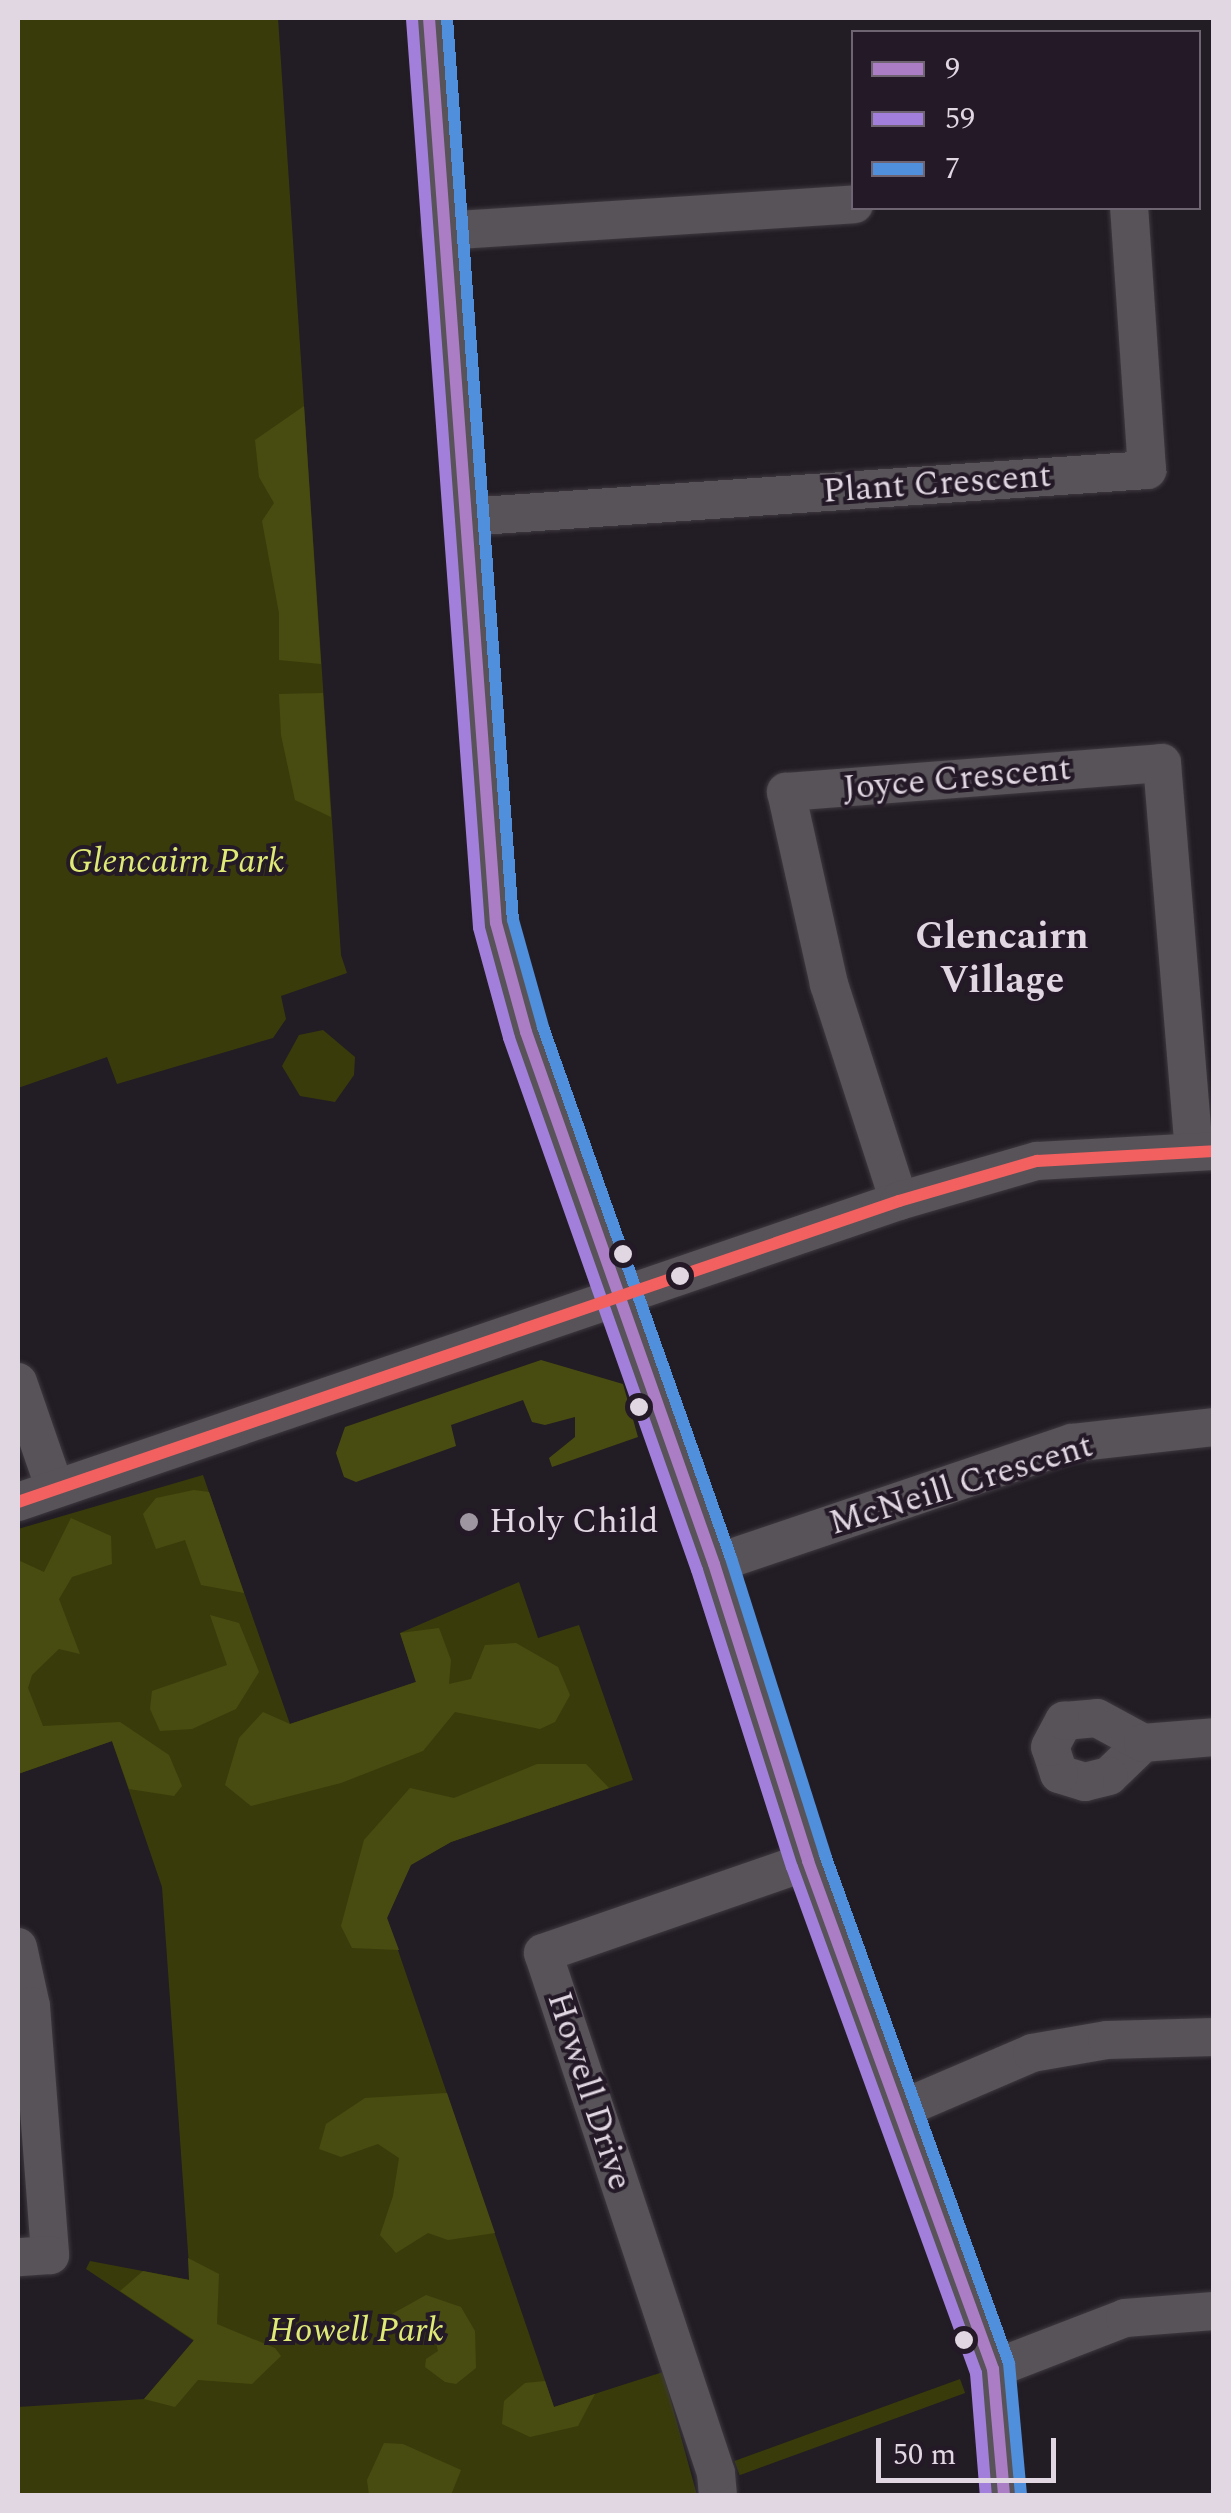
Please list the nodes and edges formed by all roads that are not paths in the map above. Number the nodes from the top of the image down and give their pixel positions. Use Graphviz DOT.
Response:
graph roads {
  1 [pos="430,18"];
  2 [pos="851,204"];
  3 [pos="1128,210"];
  4 [pos="442,231"];
  5 [pos="465,517"];
  6 [pos="1204,1151"];
  7 [pos="899,1202"];
  8 [pos="618,1299"];
  9 [pos="18,1382"];
  10 [pos="1214,1427"];
  11 [pos="55,1489"];
  12 [pos="18,1502"];
  13 [pos="714,1564"];
  14 [pos="1214,1737"];
  15 [pos="1143,1743"];
  16 [pos="808,1861"];
  17 [pos="18,1947"];
  18 [pos="1214,2037"];
  19 [pos="897,2111"];
  20 [pos="18,2257"];
  21 [pos="1214,2311"];
  22 [pos="993,2369"];
  23 [pos="718,2496"];
  24 [pos="1004,2496"];
  1 -- 4 [label="street"];
  2 -- 4 [label="street"];
  3 -- 5 [label="street, Plant Crescent"];
  4 -- 5 [label="street"];
  5 -- 8 [label="street"];
  6 -- 7 [label="street"];
  6 -- 7 [label="street, Joyce Crescent"];
  7 -- 8 [label="street"];
  8 -- 11 [label="street"];
  8 -- 13 [label="street"];
  9 -- 11 [label="street"];
  10 -- 13 [label="street, McNeill Crescent"];
  11 -- 12 [label="street"];
  13 -- 16 [label="street"];
  14 -- 15 [label="street"];
  16 -- 19 [label="street"];
  16 -- 23 [label="street, Howell Drive"];
  17 -- 20 [label="street"];
  18 -- 19 [label="street"];
  19 -- 22 [label="street"];
  21 -- 22 [label="street"];
  22 -- 24 [label="street"];
}
